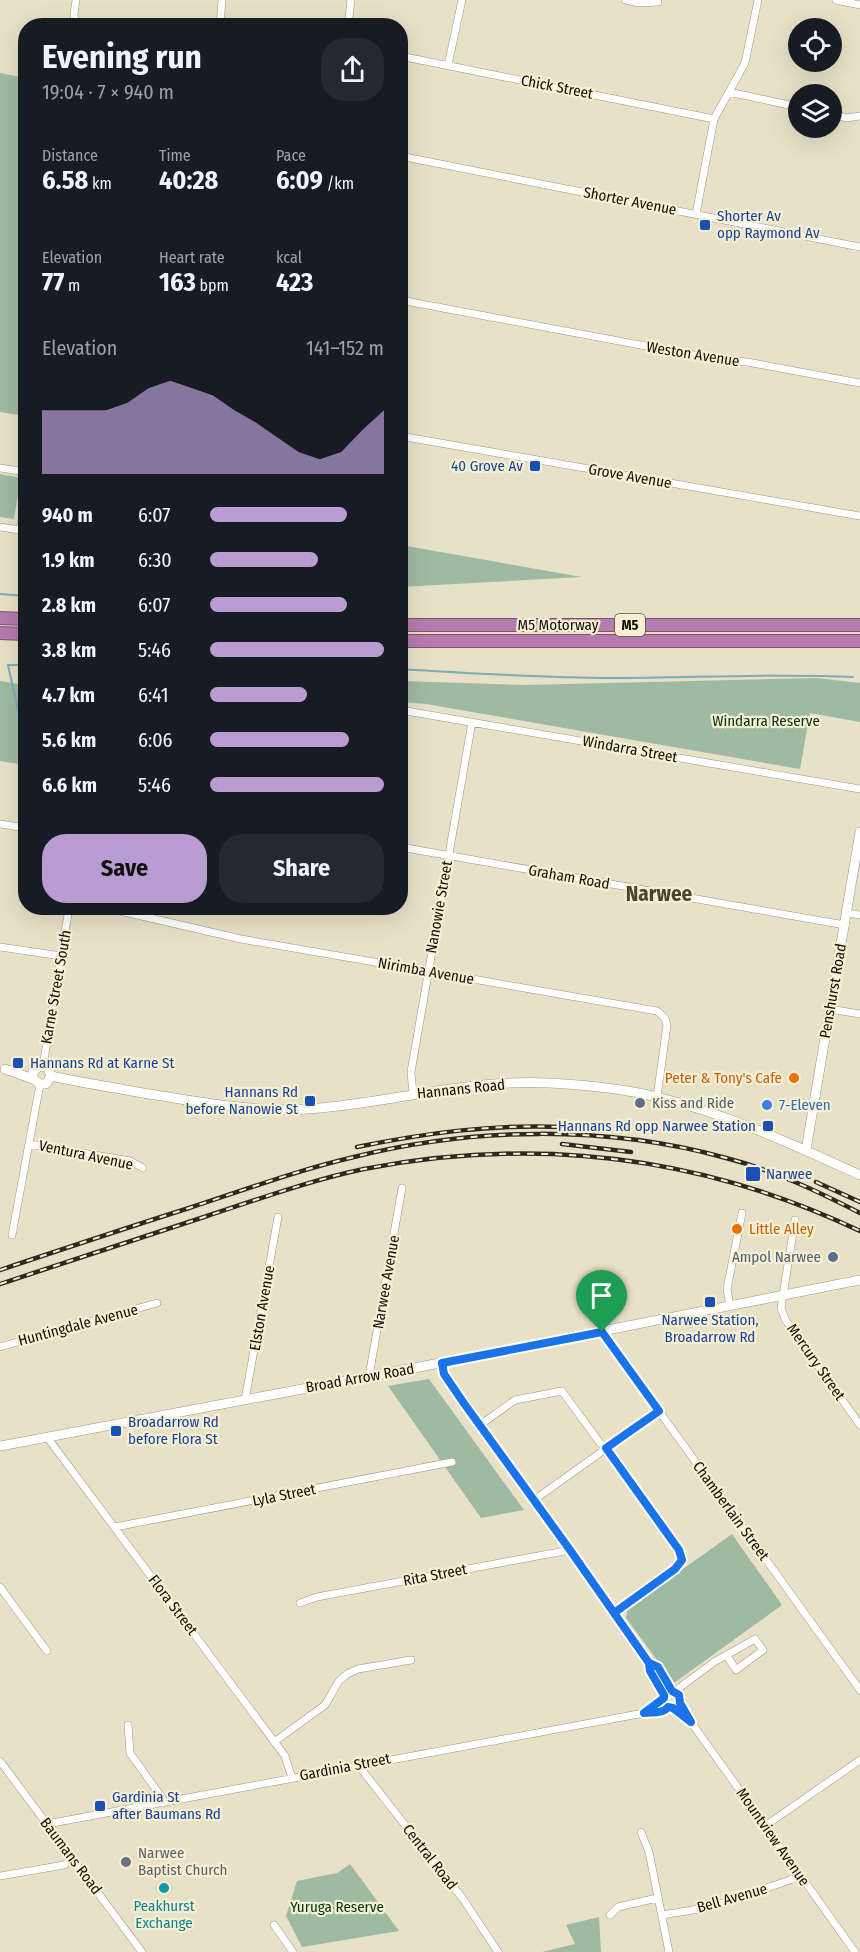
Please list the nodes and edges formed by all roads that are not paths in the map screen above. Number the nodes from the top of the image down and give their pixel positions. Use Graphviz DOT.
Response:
graph roads {
  1 [pos="76,0"];
  2 [pos="222,0"];
  3 [pos="351,0"];
  4 [pos="462,0"];
  5 [pos="626,0"];
  6 [pos="758,0"];
  7 [pos="836,0"];
  8 [pos="658,2"];
  9 [pos="860,5"];
  10 [pos="75,18"];
  11 [pos="221,18"];
  12 [pos="349,18"];
  13 [pos="408,58"];
  14 [pos="448,65"];
  15 [pos="729,92"];
  16 [pos="788,105"];
  17 [pos="860,116"];
  18 [pos="842,117"];
  19 [pos="714,119"];
  20 [pos="408,158"];
  21 [pos="696,214"];
  22 [pos="860,247"];
  23 [pos="408,302"];
  24 [pos="860,383"];
  25 [pos="408,437"];
  26 [pos="0,468"];
  27 [pos="18,471"];
  28 [pos="860,516"];
  29 [pos="0,527"];
  30 [pos="18,529"];
  31 [pos="0,618"];
  32 [pos="18,619"];
  33 [pos="408,625"];
  34 [pos="860,625"];
  35 [pos="0,633"];
  36 [pos="18,634"];
  37 [pos="408,641"];
  38 [pos="860,641"];
  39 [pos="408,712"];
  40 [pos="472,722"];
  41 [pos="860,789"];
  42 [pos="0,824"];
  43 [pos="18,827"];
  44 [pos="860,832"];
  45 [pos="408,848"];
  46 [pos="448,856"];
  47 [pos="846,913"];
  48 [pos="68,915"];
  49 [pos="137,915"];
  50 [pos="860,915"];
  51 [pos="845,925"];
  52 [pos="0,947"];
  53 [pos="61,956"];
  54 [pos="428,972"];
  55 [pos="830,1009"];
  56 [pos="860,1014"];
  57 [pos="3,1069"];
  58 [pos="37,1075"];
  59 [pos="413,1094"];
  60 [pos="657,1097"];
  61 [pos="29,1144"];
  62 [pos="806,1150"];
  63 [pos="143,1168"];
  64 [pos="860,1175"];
  65 [pos="402,1188"];
  66 [pos="742,1213"];
  67 [pos="278,1217"];
  68 [pos="795,1220"];
  69 [pos="12,1235"];
  70 [pos="860,1280"];
  71 [pos="783,1296"];
  72 [pos="157,1303"];
  73 [pos="730,1306"];
  74 [pos="602,1332"];
  75 [pos="0,1347"];
  76 [pos="442,1363"];
  77 [pos="369,1376"];
  78 [pos="245,1400"];
  79 [pos="659,1411"];
  80 [pos="480,1425"];
  81 [pos="860,1425"];
  82 [pos="48,1437"];
  83 [pos="0,1446"];
  84 [pos="606,1448"];
  85 [pos="452,1462"];
  86 [pos="534,1500"];
  87 [pos="116,1527"];
  88 [pos="570,1550"];
  89 [pos="0,1587"];
  90 [pos="300,1603"];
  91 [pos="614,1613"];
  92 [pos="47,1651"];
  93 [pos="727,1656"];
  94 [pos="411,1660"];
  95 [pos="649,1663"];
  96 [pos="860,1690"];
  97 [pos="673,1691"];
  98 [pos="664,1697"];
  99 [pos="680,1703"];
  100 [pos="671,1708"];
  101 [pos="644,1713"];
  102 [pos="691,1722"];
  103 [pos="128,1725"];
  104 [pos="274,1742"];
  105 [pos="860,1760"];
  106 [pos="0,1761"];
  107 [pos="358,1765"];
  108 [pos="291,1778"];
  109 [pos="165,1802"];
  110 [pos="47,1824"];
  111 [pos="765,1826"];
  112 [pos="641,1832"];
  113 [pos="73,1858"];
  114 [pos="800,1875"];
  115 [pos="0,1876"];
  116 [pos="657,1898"];
  117 [pos="610,1915"];
  118 [pos="662,1915"];
  119 [pos="274,1925"];
  120 [pos="142,1952"];
  121 [pos="293,1952"];
  122 [pos="498,1952"];
  123 [pos="669,1952"];
  124 [pos="855,1952"];
  1 -- 10 [label="street"];
  2 -- 11 [label="street"];
  3 -- 12 [label="street"];
  4 -- 14 [label="street"];
  5 -- 8 [label="street"];
  6 -- 15 [label="street"];
  7 -- 9 [label="street"];
  13 -- 14 [label="street, Chick Street"];
  14 -- 19 [label="street, Chick Street"];
  15 -- 16 [label="street"];
  15 -- 19 [label="street"];
  17 -- 18 [label="street"];
  19 -- 21 [label="street"];
  20 -- 21 [label="street, Shorter Avenue"];
  21 -- 22 [label="street, Shorter Avenue"];
  23 -- 24 [label="street, Weston Avenue"];
  25 -- 28 [label="street, Grove Avenue"];
  26 -- 27 [label="street"];
  29 -- 30 [label="street"];
  31 -- 32 [label="highway"];
  33 -- 34 [label="highway, M5 Motorway / M5"];
  35 -- 36 [label="highway"];
  37 -- 38 [label="highway, M5 Motorway / M5"];
  39 -- 40 [label="street, Windarra Street"];
  40 -- 41 [label="street, Windarra Street"];
  40 -- 46 [label="street, Nanowie Street"];
  42 -- 43 [label="street"];
  44 -- 47 [label="street, Penshurst Road"];
  45 -- 46 [label="street, Graham Road"];
  46 -- 51 [label="street, Graham Road"];
  46 -- 54 [label="street, Nanowie Street"];
  47 -- 50 [label="street"];
  47 -- 51 [label="street, Penshurst Road"];
  48 -- 53 [label="street, Karne Street South"];
  49 -- 54 [label="street, Nirimba Avenue"];
  51 -- 55 [label="street, Penshurst Road"];
  52 -- 53 [label="street"];
  53 -- 58 [label="street, Karne Street South"];
  54 -- 59 [label="street, Nanowie Street"];
  54 -- 60 [label="street, Nirimba Avenue"];
  55 -- 56 [label="street"];
  55 -- 62 [label="street, Penshurst Road"];
  57 -- 58 [label="street"];
  58 -- 59 [label="street, Hannans Road"];
  58 -- 61 [label="street, Karne Street South"];
  59 -- 60 [label="street, Hannans Road"];
  60 -- 62 [label="street, Hannans Road"];
  61 -- 63 [label="street, Ventura Avenue"];
  61 -- 69 [label="street, Karne Street South"];
  62 -- 64 [label="street, Hannans Road"];
  65 -- 77 [label="street, Narwee Avenue"];
  66 -- 73 [label="street"];
  67 -- 78 [label="street, Elston Avenue"];
  68 -- 71 [label="street"];
  70 -- 71 [label="street, Broad Arrow Road"];
  71 -- 73 [label="street, Broad Arrow Road"];
  71 -- 81 [label="street, Mercury Street"];
  72 -- 75 [label="street, Huntingdale Avenue"];
  73 -- 74 [label="street, Broad Arrow Road"];
  74 -- 76 [label="street, Broad Arrow Road"];
  74 -- 79 [label="street, Chamberlain Street"];
  76 -- 77 [label="street, Broad Arrow Road"];
  76 -- 80 [label="street"];
  77 -- 78 [label="street, Broad Arrow Road"];
  78 -- 82 [label="street, Broad Arrow Road"];
  79 -- 84 [label="street"];
  79 -- 96 [label="street, Chamberlain Street"];
  80 -- 84 [label="street"];
  80 -- 86 [label="street"];
  82 -- 83 [label="street, Broad Arrow Road"];
  82 -- 87 [label="street, Flora Street"];
  84 -- 86 [label="street"];
  84 -- 91 [label="street"];
  85 -- 87 [label="street, Lyla Street"];
  86 -- 88 [label="street"];
  87 -- 104 [label="street, Flora Street"];
  88 -- 90 [label="street, Rita Street"];
  88 -- 91 [label="street"];
  89 -- 92 [label="street"];
  91 -- 95 [label="street"];
  93 -- 93 [label="street"];
  93 -- 97 [label="street"];
  94 -- 104 [label="street"];
  95 -- 97 [label="street"];
  95 -- 98 [label="street"];
  97 -- 98 [label="street"];
  97 -- 99 [label="street"];
  98 -- 100 [label="street"];
  98 -- 101 [label="street, Gardinia Street"];
  99 -- 100 [label="street"];
  99 -- 102 [label="street, Mountview Avenue"];
  100 -- 101 [label="street, Gardinia Street"];
  100 -- 102 [label="street, Mountview Avenue"];
  101 -- 107 [label="street, Gardinia Street"];
  102 -- 111 [label="street, Mountview Avenue"];
  103 -- 109 [label="street"];
  104 -- 108 [label="street, Flora Street"];
  105 -- 111 [label="street"];
  106 -- 110 [label="street, Baumans Road"];
  107 -- 108 [label="street, Gardinia Street"];
  107 -- 122 [label="street, Central Road"];
  108 -- 109 [label="street, Gardinia Street"];
  109 -- 110 [label="street, Gardinia Street"];
  110 -- 113 [label="street, Baumans Road"];
  111 -- 114 [label="street, Mountview Avenue"];
  112 -- 116 [label="street"];
  113 -- 115 [label="street"];
  113 -- 120 [label="street, Baumans Road"];
  114 -- 118 [label="street, Bell Avenue"];
  114 -- 124 [label="street, Mountview Avenue"];
  116 -- 117 [label="street"];
  116 -- 118 [label="street"];
  118 -- 123 [label="street"];
  119 -- 121 [label="street"];
}
